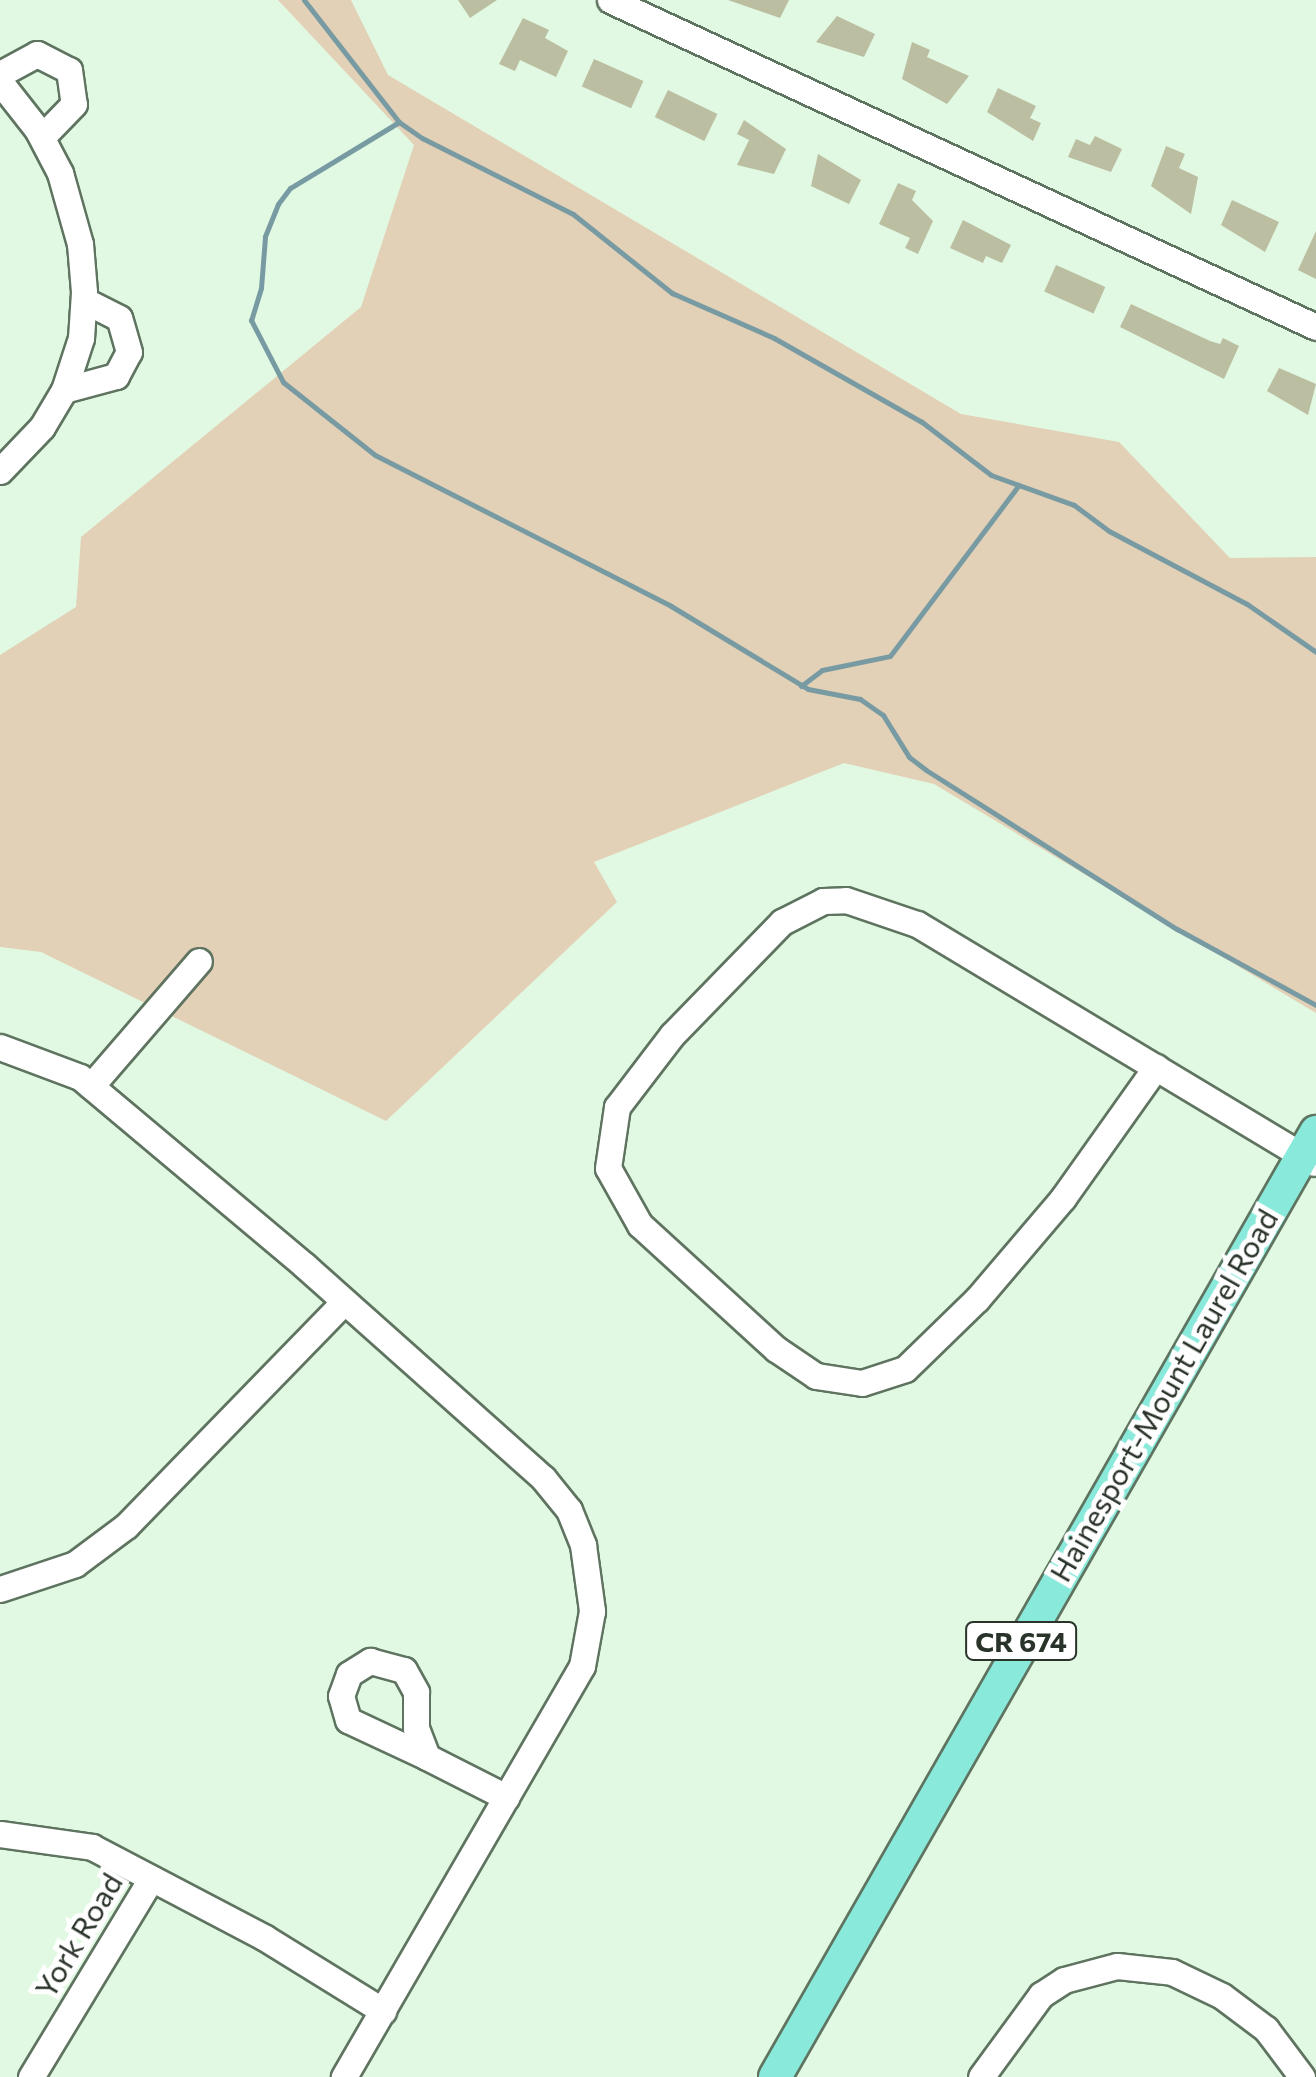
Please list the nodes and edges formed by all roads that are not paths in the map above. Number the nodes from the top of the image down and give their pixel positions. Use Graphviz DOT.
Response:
graph roads {
  1 [pos="610,0"];
  2 [pos="0,78"];
  3 [pos="42,137"];
  4 [pos="84,300"];
  5 [pos="1316,327"];
  6 [pos="64,390"];
  7 [pos="0,471"];
  8 [pos="200,961"];
  9 [pos="0,1047"];
  10 [pos="1156,1067"];
  11 [pos="91,1086"];
  12 [pos="1311,1150"];
  13 [pos="344,1302"];
  14 [pos="0,1589"];
  15 [pos="427,1757"];
  16 [pos="506,1797"];
  17 [pos="0,1834"];
  18 [pos="151,1879"];
  19 [pos="383,2010"];
  20 [pos="31,2077"];
  21 [pos="344,2077"];
  22 [pos="775,2077"];
  23 [pos="981,2077"];
  24 [pos="1302,2077"];
  1 -- 5 [label="street"];
  2 -- 3 [label="street"];
  2 -- 3 [label="street"];
  3 -- 4 [label="street"];
  4 -- 6 [label="street"];
  4 -- 6 [label="street"];
  6 -- 7 [label="street"];
  8 -- 11 [label="street"];
  9 -- 11 [label="street"];
  10 -- 10 [label="street"];
  10 -- 12 [label="street"];
  11 -- 13 [label="street"];
  12 -- 22 [label="main road, Hainesport-Mount Laurel Road / CR 674"];
  13 -- 14 [label="street"];
  13 -- 16 [label="street"];
  15 -- 16 [label="street"];
  16 -- 19 [label="street"];
  17 -- 18 [label="street"];
  18 -- 19 [label="street"];
  18 -- 20 [label="street, York Road"];
  19 -- 21 [label="street"];
  23 -- 24 [label="street"];
}
